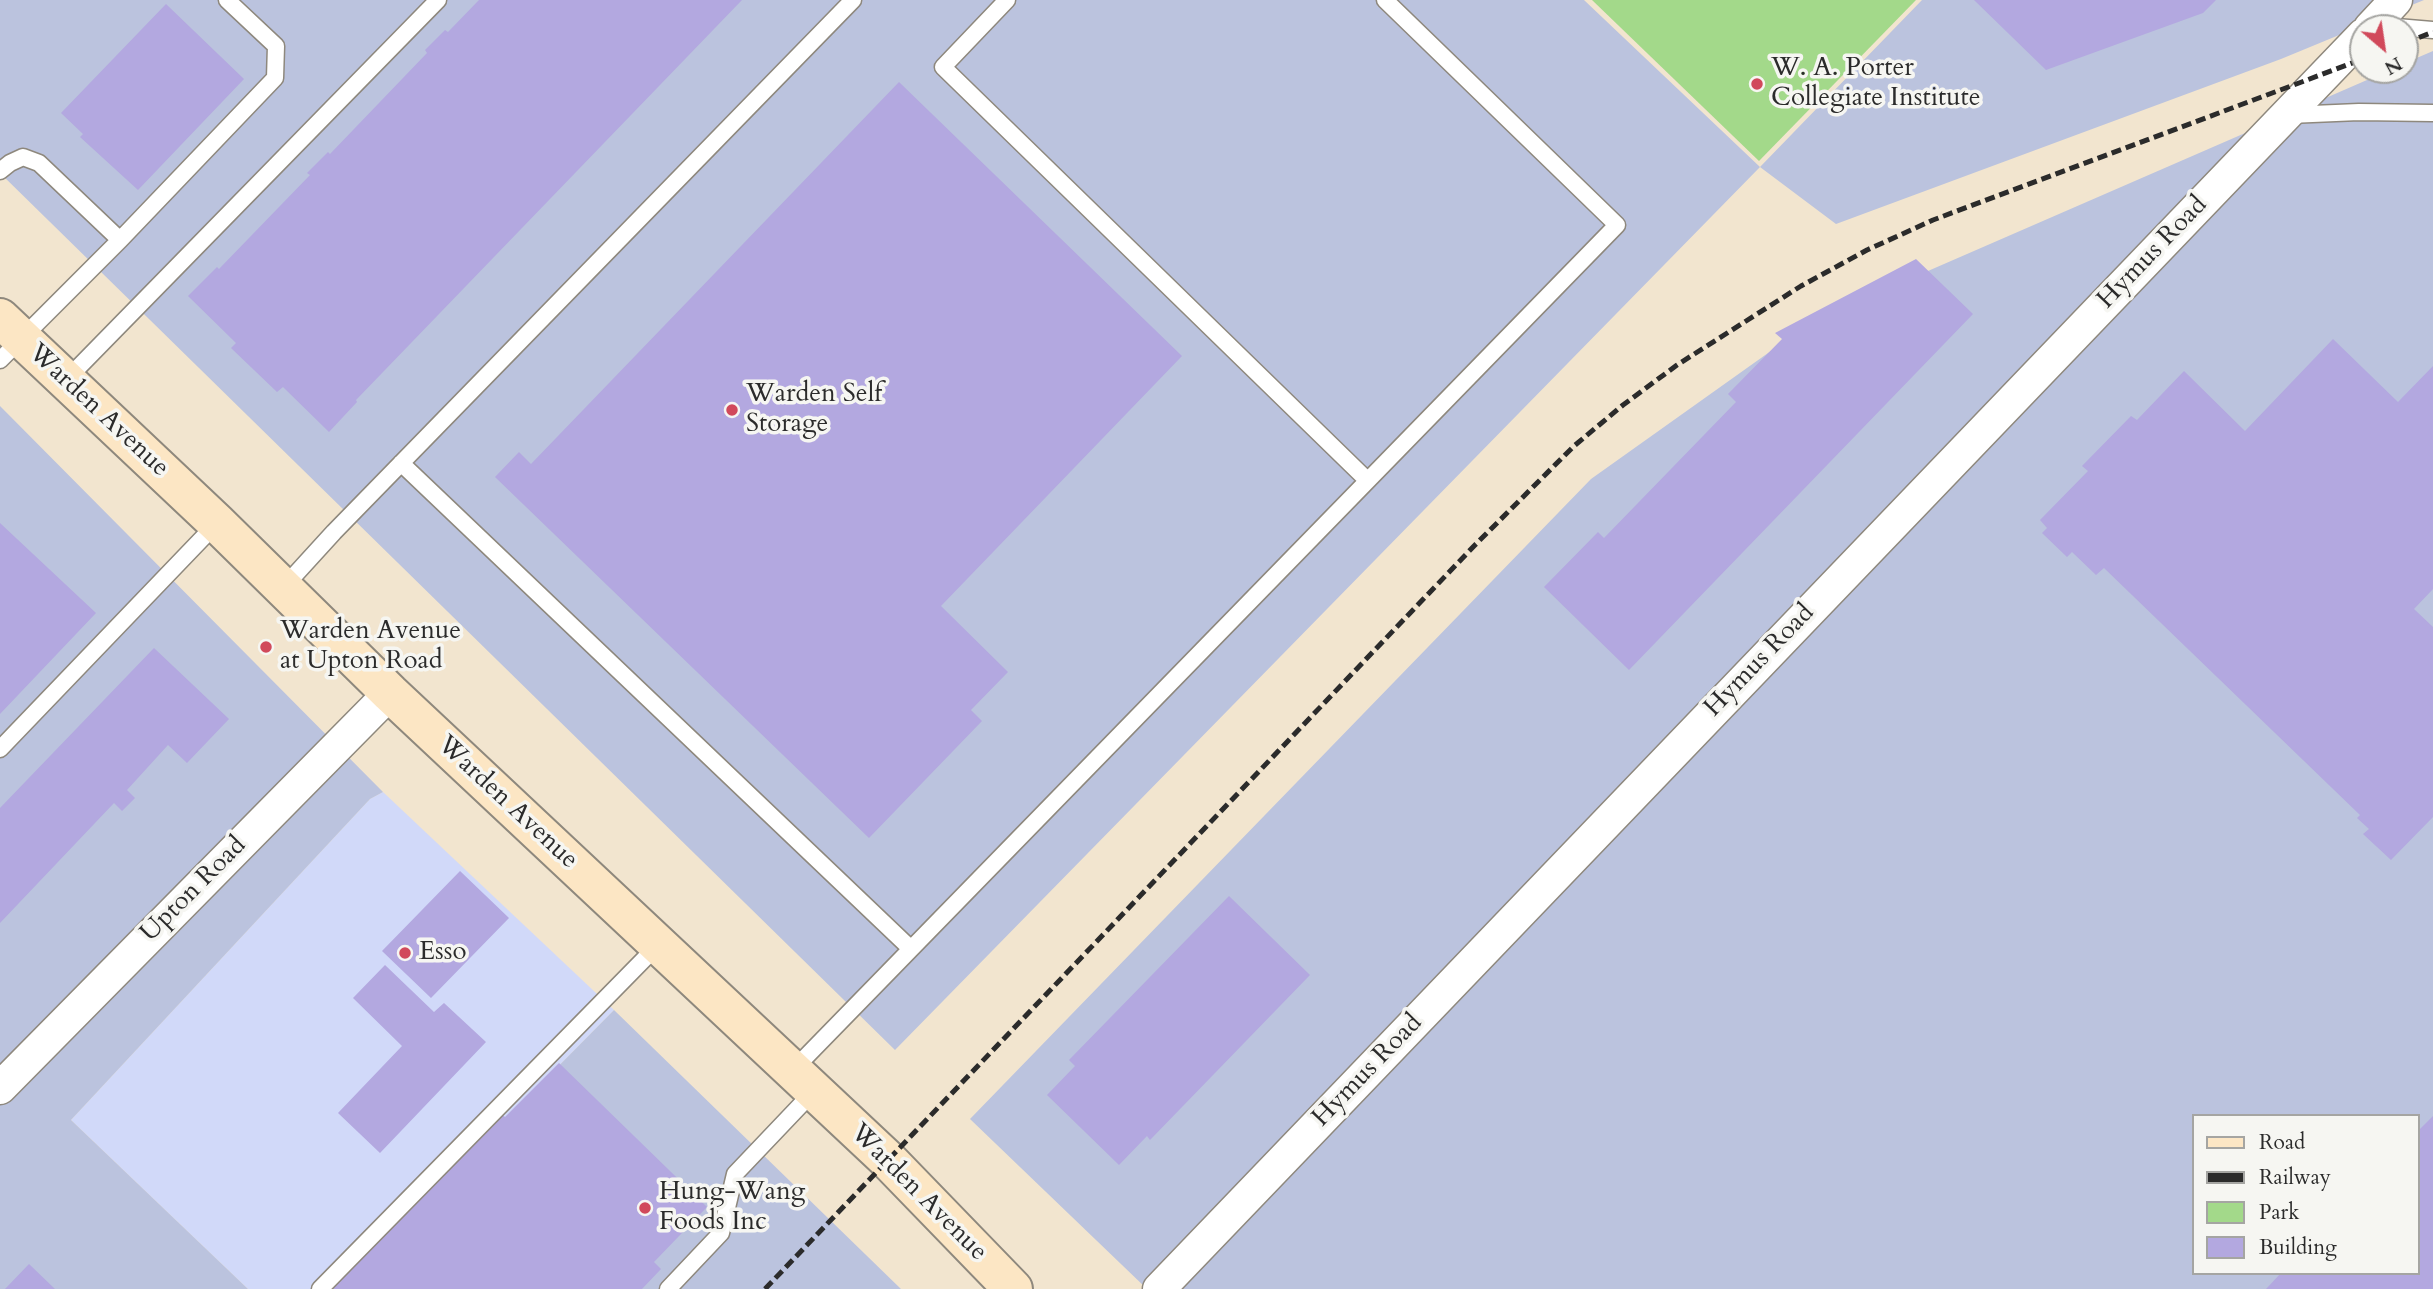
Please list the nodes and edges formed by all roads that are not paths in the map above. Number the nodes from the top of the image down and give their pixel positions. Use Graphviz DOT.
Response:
graph roads {
  1 [pos="227,0"];
  2 [pos="438,0"];
  3 [pos="853,0"];
  4 [pos="1007,0"];
  5 [pos="1385,0"];
  6 [pos="2396,0"];
  7 [pos="2383,14"];
  8 [pos="2349,50"];
  9 [pos="2433,113"];
  10 [pos="2287,115"];
  11 [pos="0,171"];
  12 [pos="120,240"];
  13 [pos="7,338"];
  14 [pos="66,380"];
  15 [pos="401,463"];
  16 [pos="1367,480"];
  17 [pos="217,523"];
  18 [pos="282,589"];
  19 [pos="390,694"];
  20 [pos="0,749"];
  21 [pos="658,945"];
  22 [pos="910,948"];
  23 [pos="803,1081"];
  24 [pos="0,1088"];
  25 [pos="320,1289"];
  26 [pos="668,1289"];
  27 [pos="1013,1289"];
  28 [pos="1159,1289"];
  1 -- 12 [label="lane"];
  2 -- 14 [label="lane"];
  3 -- 15 [label="lane"];
  4 -- 16 [label="lane"];
  5 -- 16 [label="lane"];
  6 -- 7 [label="street, Hymus Road"];
  8 -- 10 [label="street, Hymus Road"];
  9 -- 10 [label="lane"];
  10 -- 28 [label="street, Hymus Road"];
  11 -- 12 [label="lane"];
  12 -- 13 [label="lane"];
  13 -- 14 [label="main road, Warden Avenue"];
  14 -- 17 [label="main road, Warden Avenue"];
  15 -- 18 [label="lane"];
  15 -- 22 [label="lane"];
  16 -- 22 [label="lane"];
  17 -- 18 [label="main road, Warden Avenue"];
  17 -- 20 [label="lane"];
  18 -- 19 [label="main road, Warden Avenue"];
  19 -- 21 [label="main road, Warden Avenue"];
  19 -- 24 [label="street, Upton Road"];
  21 -- 23 [label="main road, Warden Avenue"];
  21 -- 25 [label="lane"];
  22 -- 23 [label="lane"];
  23 -- 26 [label="lane"];
  23 -- 27 [label="main road, Warden Avenue"];
}
